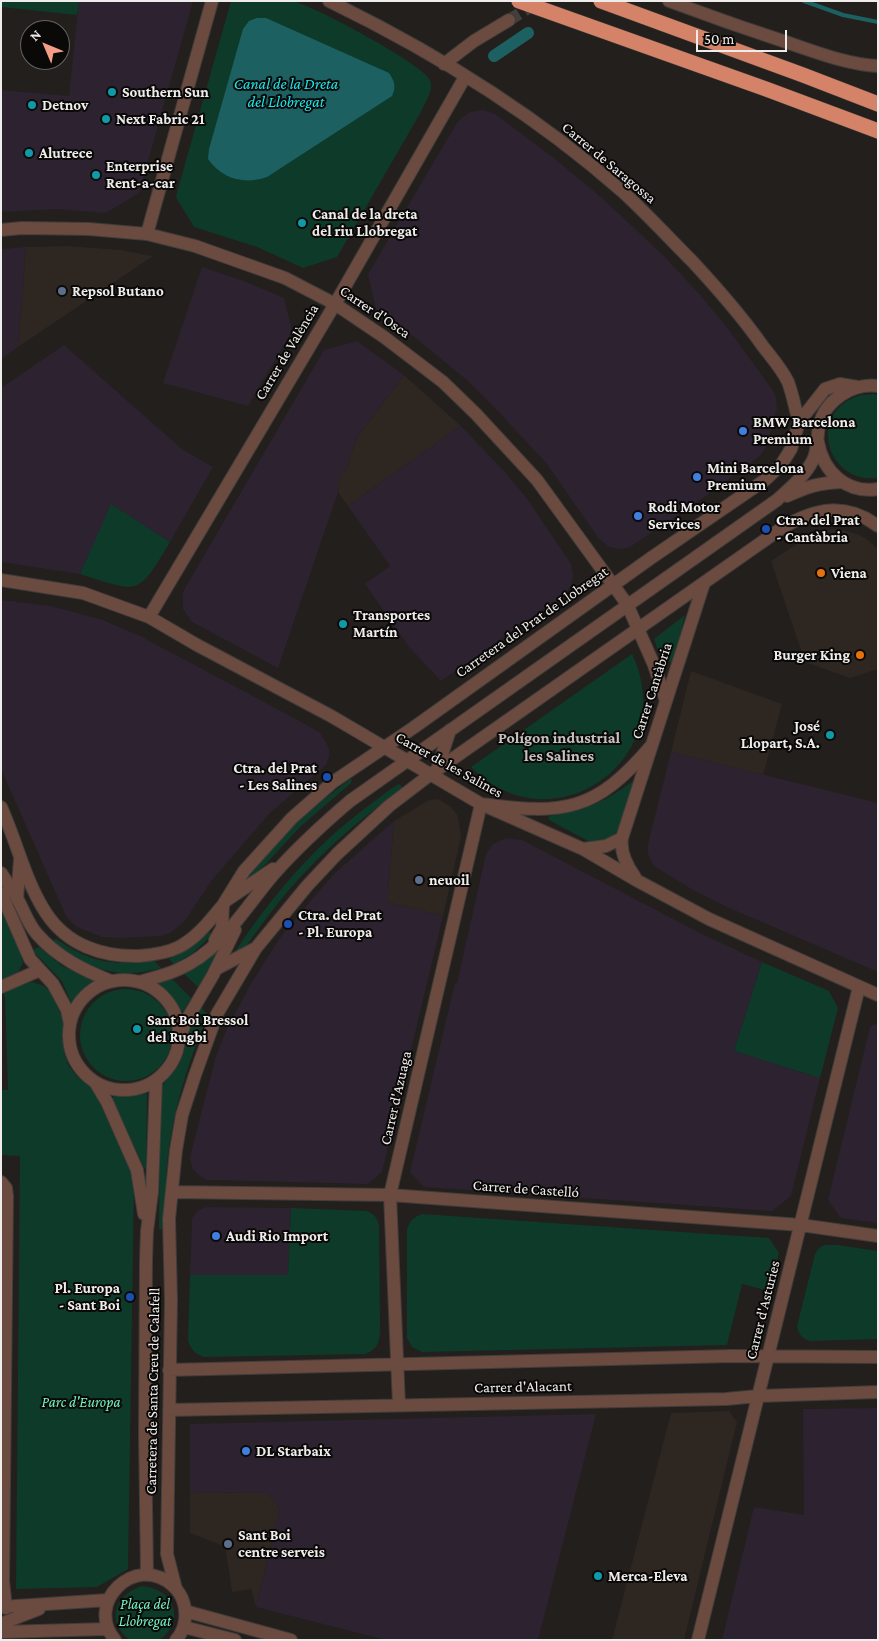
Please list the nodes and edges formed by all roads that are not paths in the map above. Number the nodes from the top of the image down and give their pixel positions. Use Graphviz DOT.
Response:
graph roads {
  1 [pos="212,1"];
  2 [pos="329,1"];
  3 [pos="518,1"];
  4 [pos="601,1"];
  5 [pos="669,1"];
  6 [pos="510,20"];
  7 [pos="444,64"];
  8 [pos="878,66"];
  9 [pos="803,75"];
  10 [pos="465,77"];
  11 [pos="878,96"];
  12 [pos="878,104"];
  13 [pos="878,131"];
  14 [pos="1,230"];
  15 [pos="147,234"];
  16 [pos="335,304"];
  17 [pos="878,386"];
  18 [pos="858,387"];
  19 [pos="799,422"];
  20 [pos="818,439"];
  21 [pos="843,482"];
  22 [pos="878,489"];
  23 [pos="862,490"];
  24 [pos="777,500"];
  25 [pos="878,501"];
  26 [pos="878,526"];
  27 [pos="1,580"];
  28 [pos="704,583"];
  29 [pos="613,585"];
  30 [pos="627,604"];
  31 [pos="149,617"];
  32 [pos="639,628"];
  33 [pos="666,701"];
  34 [pos="450,730"];
  35 [pos="651,746"];
  36 [pos="383,747"];
  37 [pos="408,761"];
  38 [pos="434,772"];
  39 [pos="481,804"];
  40 [pos="1,807"];
  41 [pos="622,838"];
  42 [pos="583,849"];
  43 [pos="20,856"];
  44 [pos="288,859"];
  45 [pos="1,874"];
  46 [pos="636,880"];
  47 [pos="1,892"];
  48 [pos="17,899"];
  49 [pos="224,903"];
  50 [pos="239,919"];
  51 [pos="256,948"];
  52 [pos="210,949"];
  53 [pos="216,969"];
  54 [pos="40,970"];
  55 [pos="111,981"];
  56 [pos="139,982"];
  57 [pos="1,987"];
  58 [pos="859,987"];
  59 [pos="878,995"];
  60 [pos="70,1025"];
  61 [pos="179,1039"];
  62 [pos="156,1080"];
  63 [pos="95,1082"];
  64 [pos="1,1182"];
  65 [pos="172,1192"];
  66 [pos="390,1195"];
  67 [pos="801,1225"];
  68 [pos="146,1231"];
  69 [pos="878,1236"];
  70 [pos="769,1356"];
  71 [pos="878,1357"];
  72 [pos="396,1364"];
  73 [pos="169,1370"];
  74 [pos="878,1392"];
  75 [pos="758,1396"];
  76 [pos="399,1405"];
  77 [pos="169,1410"];
  78 [pos="147,1574"];
  79 [pos="2,1581"];
  80 [pos="176,1589"];
  81 [pos="108,1600"];
  82 [pos="53,1604"];
  83 [pos="3,1608"];
  84 [pos="186,1611"];
  85 [pos="1,1625"];
  86 [pos="184,1627"];
  87 [pos="108,1629"];
  88 [pos="1,1632"];
  89 [pos="115,1640"];
  90 [pos="176,1640"];
  91 [pos="235,1640"];
  92 [pos="291,1640"];
  93 [pos="698,1640"];
  1 -- 15 [label="street"];
  2 -- 7 [label="street, Carrer de Saragossa"];
  3 -- 13 [label="highway"];
  4 -- 9 [label="highway"];
  5 -- 8 [label="street"];
  6 -- 7 [label="street"];
  7 -- 10 [label="street, Carrer de Saragossa"];
  9 -- 11 [label="highway"];
  9 -- 12 [label="highway"];
  10 -- 16 [label="street, Carrer de València"];
  10 -- 19 [label="street, Carrer de Saragossa"];
  14 -- 15 [label="street, Carrer d'Osca"];
  15 -- 16 [label="street, Carrer d'Osca"];
  16 -- 29 [label="street, Carrer d'Osca"];
  16 -- 31 [label="street, Carrer de València"];
  17 -- 18 [label="street, Carretera del Prat de Llobregat"];
  18 -- 19 [label="street, Carretera del Prat de Llobregat"];
  18 -- 20 [label="street"];
  19 -- 29 [label="street, Carretera del Prat de Llobregat"];
  20 -- 21 [label="street"];
  20 -- 24 [label="street"];
  21 -- 23 [label="street"];
  21 -- 24 [label="street"];
  22 -- 23 [label="street"];
  23 -- 25 [label="street"];
  24 -- 30 [label="street"];
  26 -- 28 [label="street"];
  27 -- 31 [label="street, Carrer de les Salines"];
  28 -- 32 [label="street"];
  28 -- 33 [label="street, Carrer Cantàbria"];
  29 -- 30 [label="street, Carrer d'Osca"];
  29 -- 36 [label="street, Carretera del Prat de Llobregat"];
  30 -- 32 [label="street, Carrer d'Osca"];
  30 -- 34 [label="street"];
  31 -- 36 [label="street, Carrer de les Salines"];
  32 -- 33 [label="street, Carrer d'Osca"];
  32 -- 38 [label="street"];
  33 -- 35 [label="street, Carrer Cantàbria"];
  34 -- 37 [label="street"];
  34 -- 38 [label="street"];
  35 -- 39 [label="street"];
  35 -- 41 [label="street, Carrer Cantàbria"];
  36 -- 37 [label="street, Carrer de les Salines"];
  36 -- 49 [label="street, Carretera del Prat de Llobregat"];
  37 -- 38 [label="street, Carrer de les Salines"];
  37 -- 44 [label="street"];
  38 -- 39 [label="street, Carrer de les Salines"];
  38 -- 51 [label="street"];
  39 -- 42 [label="street, Carrer de les Salines"];
  39 -- 66 [label="street, Carrer d'Azuaga"];
  40 -- 43 [label="street"];
  41 -- 42 [label="street"];
  41 -- 46 [label="street, Carrer Cantàbria"];
  42 -- 46 [label="street, Carrer de les Salines"];
  43 -- 48 [label="street"];
  43 -- 49 [label="street"];
  44 -- 49 [label="street"];
  44 -- 50 [label="street"];
  45 -- 48 [label="street"];
  46 -- 58 [label="street, Carrer de les Salines"];
  47 -- 54 [label="street"];
  48 -- 55 [label="street"];
  49 -- 52 [label="street, Carretera del Prat de Llobregat"];
  50 -- 52 [label="street"];
  50 -- 53 [label="street"];
  51 -- 53 [label="street"];
  51 -- 65 [label="street"];
  52 -- 56 [label="street"];
  53 -- 61 [label="street"];
  54 -- 57 [label="street"];
  54 -- 60 [label="street"];
  55 -- 56 [label="street"];
  55 -- 60 [label="street"];
  56 -- 61 [label="street"];
  58 -- 59 [label="street, Carrer de les Salines"];
  58 -- 67 [label="street, Carrer d'Asturies"];
  60 -- 63 [label="street"];
  61 -- 62 [label="street"];
  62 -- 63 [label="street"];
  62 -- 68 [label="street, Carretera de Santa Creu de Calafell"];
  63 -- 68 [label="street, Carretera de Santa Creu de Calafell"];
  64 -- 79 [label="street"];
  65 -- 66 [label="street, Carrer de Castelló"];
  65 -- 73 [label="street, Carretera de Santa Creu de Calafell"];
  66 -- 67 [label="street, Carrer de Castelló"];
  66 -- 72 [label="street, Carrer d'Azuaga"];
  67 -- 69 [label="street, Carrer de Castelló"];
  67 -- 70 [label="street, Carrer d'Asturies"];
  68 -- 78 [label="street, Carretera de Santa Creu de Calafell"];
  70 -- 71 [label="street, Carrer d'Alacant"];
  70 -- 72 [label="street, Carrer d'Alacant"];
  70 -- 75 [label="street, Carrer d'Asturies"];
  72 -- 73 [label="street, Carrer d'Alacant"];
  72 -- 76 [label="street, Carrer d'Azuaga"];
  73 -- 77 [label="street, Carretera de Santa Creu de Calafell"];
  74 -- 75 [label="street, Carrer d'Alacant"];
  75 -- 76 [label="street, Carrer d'Alacant"];
  75 -- 93 [label="street, Carrer d'Asturies"];
  76 -- 77 [label="street, Carrer d'Alacant"];
  77 -- 80 [label="street, Carretera de Santa Creu de Calafell"];
  78 -- 80 [label="street"];
  78 -- 81 [label="street"];
  79 -- 83 [label="street"];
  80 -- 84 [label="street"];
  81 -- 82 [label="street"];
  81 -- 87 [label="street"];
  82 -- 83 [label="street"];
  82 -- 85 [label="street"];
  84 -- 86 [label="street"];
  84 -- 92 [label="street"];
  86 -- 90 [label="street"];
  86 -- 91 [label="street"];
  87 -- 88 [label="street"];
  87 -- 89 [label="street"];
}
